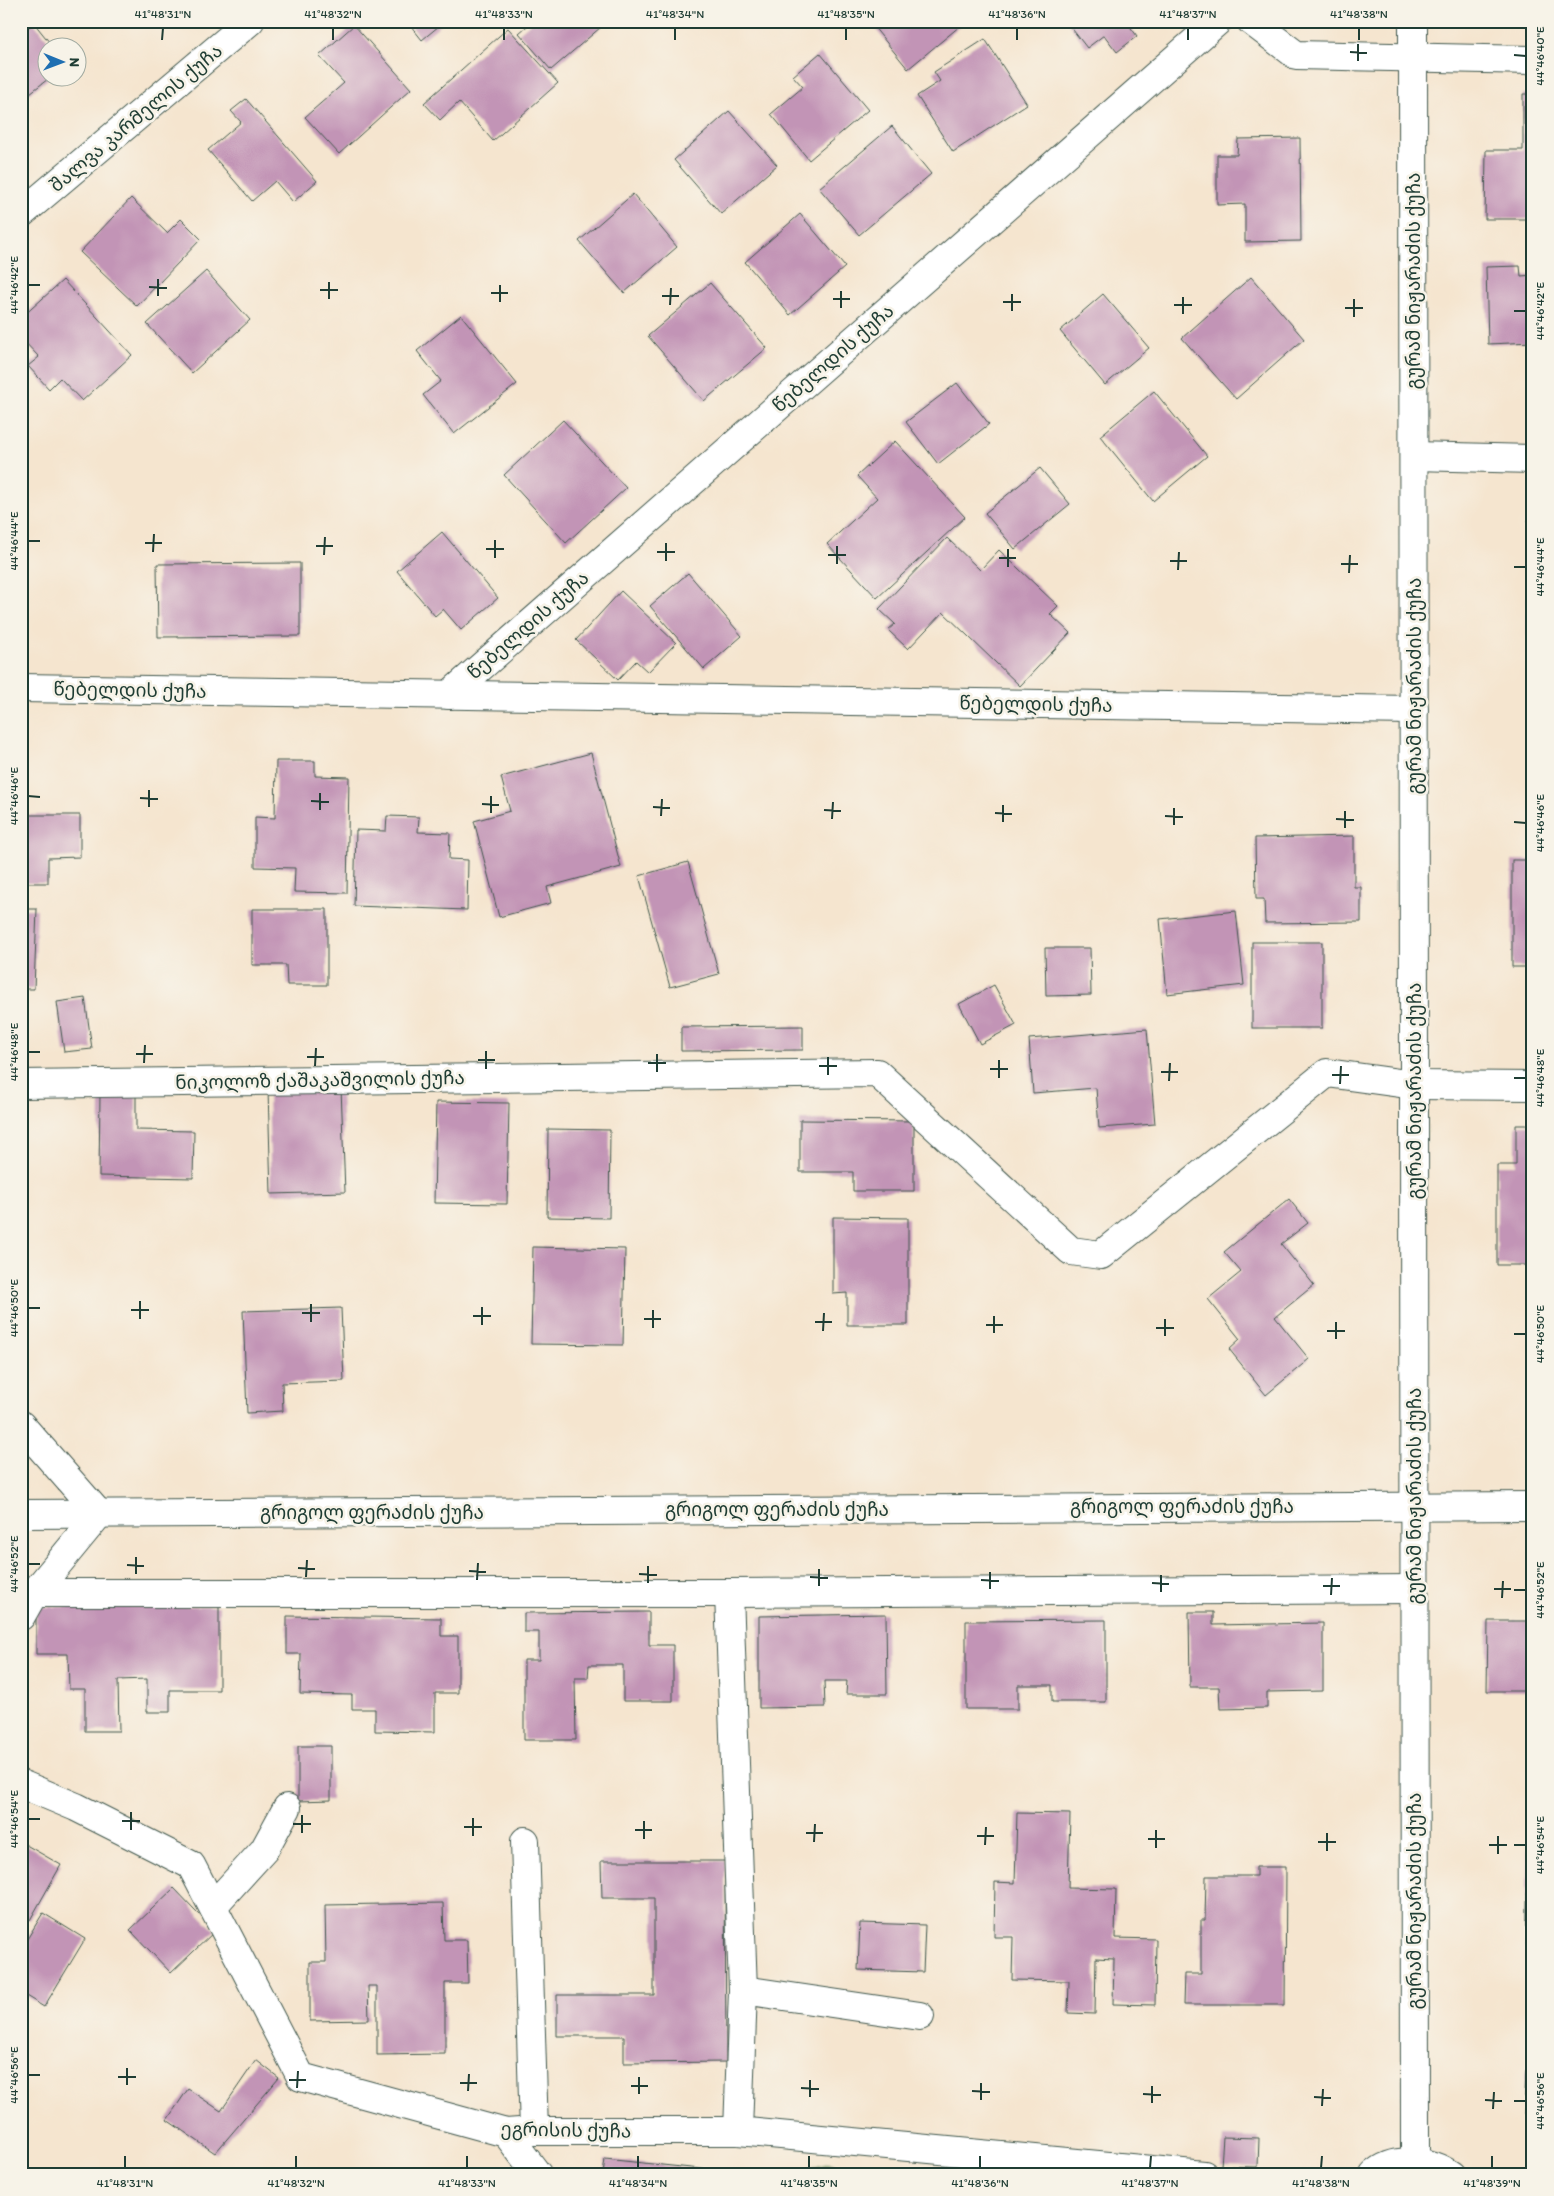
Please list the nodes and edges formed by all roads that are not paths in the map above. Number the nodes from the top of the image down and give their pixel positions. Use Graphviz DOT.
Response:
graph roads {
  1 [pos="250,21"];
  2 [pos="1218,21"];
  3 [pos="1251,21"];
  4 [pos="1413,21"];
  5 [pos="1413,57"];
  6 [pos="1533,60"];
  7 [pos="21,214"];
  8 [pos="1414,456"];
  9 [pos="1533,459"];
  10 [pos="21,688"];
  11 [pos="449,694"];
  12 [pos="1414,710"];
  13 [pos="21,1084"];
  14 [pos="1414,1085"];
  15 [pos="1533,1086"];
  16 [pos="21,1425"];
  17 [pos="1413,1505"];
  18 [pos="1533,1506"];
  19 [pos="21,1514"];
  20 [pos="99,1514"];
  21 [pos="1414,1589"];
  22 [pos="729,1593"];
  23 [pos="27,1604"];
  24 [pos="21,1784"];
  25 [pos="287,1808"];
  26 [pos="524,1840"];
  27 [pos="213,1906"];
  28 [pos="743,1990"];
  29 [pos="920,2016"];
  30 [pos="534,2131"];
  31 [pos="738,2132"];
  32 [pos="506,2133"];
  33 [pos="1415,2161"];
  34 [pos="538,2175"];
  35 [pos="1204,2175"];
  36 [pos="1374,2175"];
  37 [pos="1451,2175"];
  1 -- 7 [label="street, შალვა კარმელის ქუჩა"];
  2 -- 11 [label="street, წებელდის ქუჩა"];
  3 -- 5 [label="street"];
  4 -- 5 [label="street, გურამ ნიჟარაძის ქუჩა"];
  5 -- 6 [label="street"];
  5 -- 8 [label="street, გურამ ნიჟარაძის ქუჩა"];
  8 -- 9 [label="street"];
  8 -- 12 [label="street, გურამ ნიჟარაძის ქუჩა"];
  10 -- 11 [label="street, წებელდის ქუჩა"];
  11 -- 12 [label="street, წებელდის ქუჩა"];
  12 -- 14 [label="street, გურამ ნიჟარაძის ქუჩა"];
  13 -- 14 [label="street, ნიკოლოზ ქაშაკაშვილის ქუჩა"];
  14 -- 15 [label="street, ნიკოლოზ ქაშაკაშვილის ქუჩა"];
  14 -- 17 [label="street, გურამ ნიჟარაძის ქუჩა"];
  16 -- 20 [label="street"];
  17 -- 18 [label="street, გრიგოლ ფერაძის ქუჩა"];
  17 -- 20 [label="street, გრიგოლ ფერაძის ქუჩა"];
  17 -- 21 [label="street, გურამ ნიჟარაძის ქუჩა"];
  19 -- 20 [label="street, გრიგოლ ფერაძის ქუჩა"];
  20 -- 23 [label="street"];
  21 -- 22 [label="street"];
  21 -- 33 [label="street, გურამ ნიჟარაძის ქუჩა"];
  22 -- 23 [label="street"];
  22 -- 28 [label="street"];
  24 -- 27 [label="street, ეგრისის ქუჩა"];
  25 -- 27 [label="street"];
  26 -- 30 [label="street"];
  27 -- 32 [label="street, ეგრისის ქუჩა"];
  28 -- 29 [label="street"];
  28 -- 31 [label="street"];
  30 -- 31 [label="street, ეგრისის ქუჩა"];
  30 -- 32 [label="street, ეგრისის ქუჩა"];
  31 -- 35 [label="street, ეგრისის ქუჩა"];
  32 -- 34 [label="street"];
  33 -- 36 [label="street"];
  33 -- 37 [label="street"];
}
